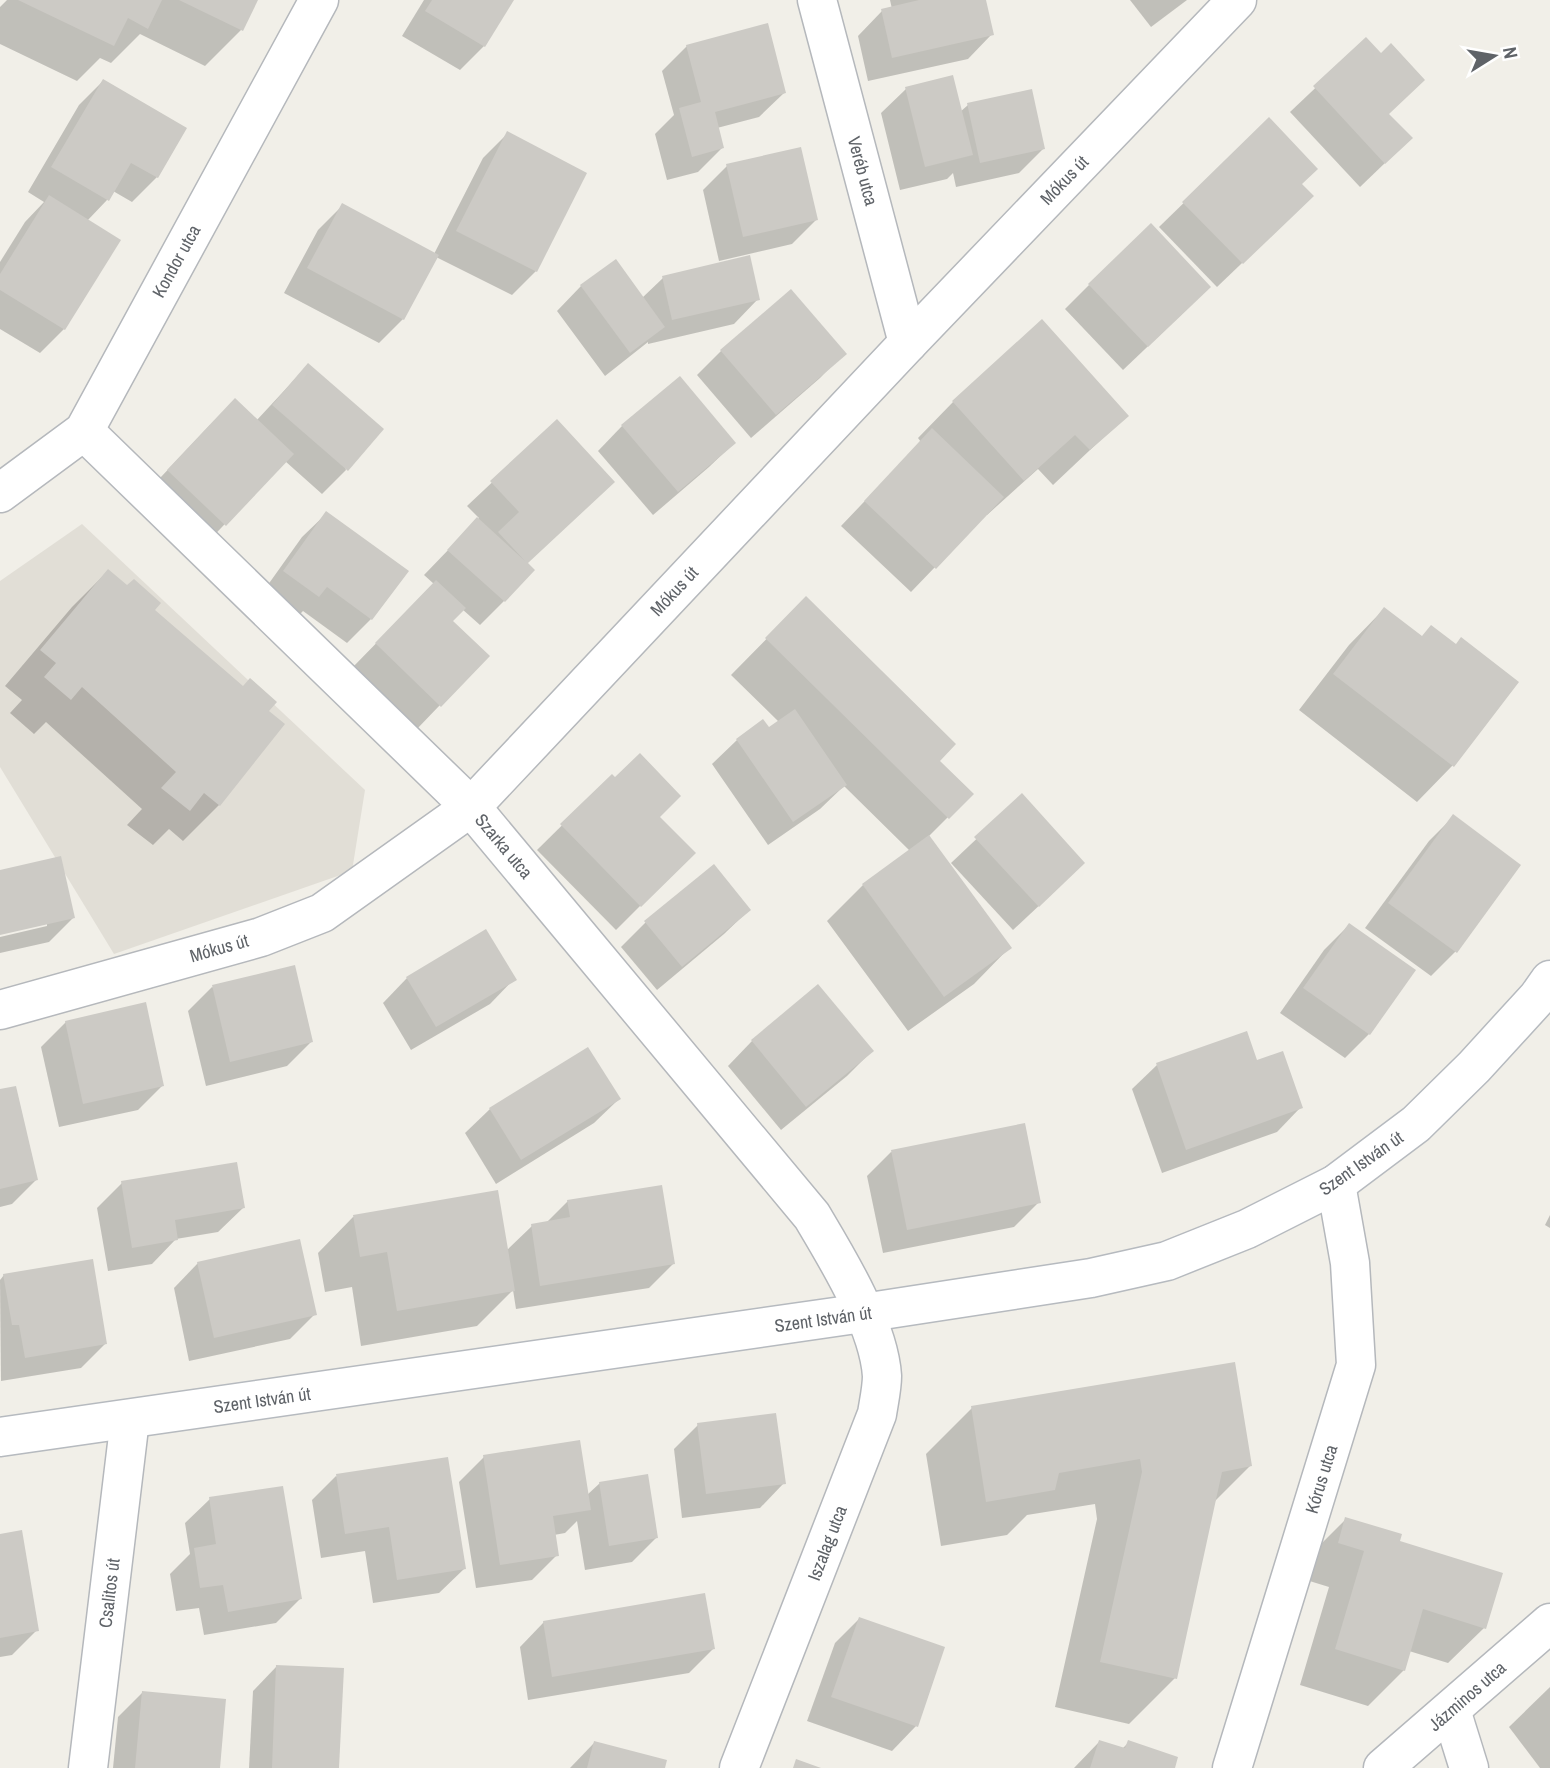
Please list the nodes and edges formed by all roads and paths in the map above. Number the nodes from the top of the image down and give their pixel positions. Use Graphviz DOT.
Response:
graph roads {
  1 [pos="318,0"];
  2 [pos="817,0"];
  3 [pos="1237,0"];
  4 [pos="908,343"];
  5 [pos="84,431"];
  6 [pos="0,493"];
  7 [pos="471,807"];
  8 [pos="1550,980"];
  9 [pos="0,1010"];
  10 [pos="1336,1184"];
  11 [pos="863,1313"];
  12 [pos="130,1419"];
  13 [pos="0,1437"];
  14 [pos="1550,1623"];
  15 [pos="1451,1710"];
  16 [pos="88,1768"];
  17 [pos="739,1768"];
  18 [pos="1233,1768"];
  19 [pos="1383,1768"];
  20 [pos="1469,1768"];
  1 -- 5 [label="street, Kondor utca"];
  2 -- 4 [label="street, Veréb utca"];
  3 -- 4 [label="street, Mókus út"];
  4 -- 7 [label="street, Mókus út"];
  5 -- 6 [label="street, Kondor utca"];
  5 -- 7 [label="street, Szarka utca"];
  7 -- 9 [label="street, Mókus út"];
  7 -- 11 [label="street, Szarka utca"];
  8 -- 10 [label="street, Szent István út"];
  10 -- 11 [label="street, Szent István út"];
  10 -- 18 [label="street, Kórus utca"];
  11 -- 12 [label="street, Szent István út"];
  11 -- 17 [label="street, Iszalag utca"];
  12 -- 13 [label="street, Szent István út"];
  12 -- 16 [label="street, Csalitos út"];
  14 -- 15 [label="street, Jázminos utca"];
  15 -- 19 [label="street, Jázminos utca"];
  15 -- 20 [label="street"];
}
